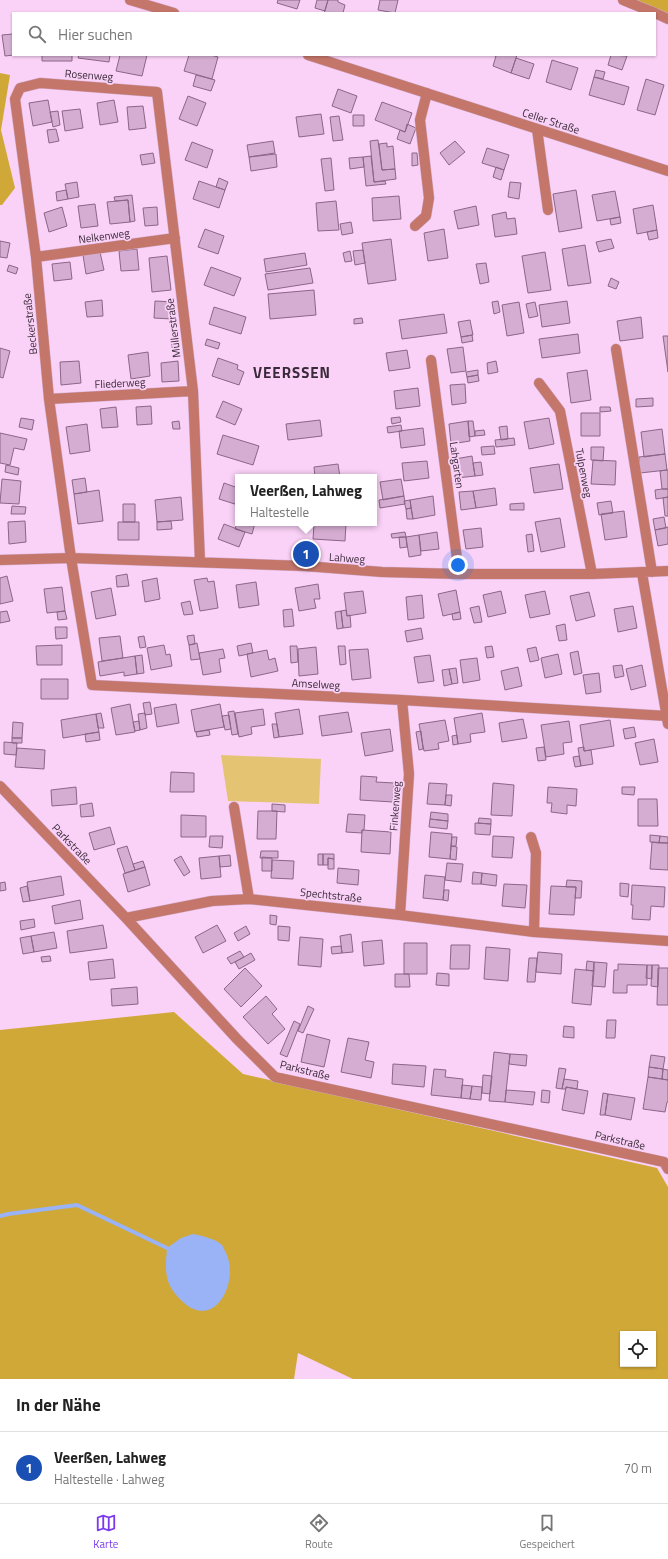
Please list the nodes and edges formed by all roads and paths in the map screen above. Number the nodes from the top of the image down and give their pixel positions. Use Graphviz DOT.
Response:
graph roads {
  1 [pos="130,0"];
  2 [pos="623,0"];
  3 [pos="171,12"];
  4 [pos="653,12"];
  5 [pos="656,13"];
  6 [pos="668,19"];
  7 [pos="311,56"];
  8 [pos="20,88"];
  9 [pos="157,92"];
  10 [pos="427,93"];
  11 [pos="537,129"];
  12 [pos="668,171"];
  13 [pos="548,210"];
  14 [pos="415,226"];
  15 [pos="175,238"];
  16 [pos="36,257"];
  17 [pos="616,349"];
  18 [pos="430,360"];
  19 [pos="539,383"];
  20 [pos="193,391"];
  21 [pos="49,399"];
  22 [pos="71,558"];
  23 [pos="0,560"];
  24 [pos="200,562"];
  25 [pos="668,571"];
  26 [pos="647,572"];
  27 [pos="459,574"];
  28 [pos="592,574"];
  29 [pos="402,700"];
  30 [pos="667,720"];
  31 [pos="0,786"];
  32 [pos="234,806"];
  33 [pos="531,837"];
  34 [pos="249,899"];
  35 [pos="400,915"];
  36 [pos="126,918"];
  37 [pos="534,932"];
  38 [pos="668,941"];
  39 [pos="667,1163"];
  1 -- 3 [label="street"];
  2 -- 4 [label="street"];
  5 -- 6 [label="street"];
  7 -- 10 [label="street, Celler Straße"];
  8 -- 9 [label="street, Rosenweg"];
  8 -- 16 [label="street, Beckerstraße"];
  9 -- 15 [label="street, Müllerstraße"];
  10 -- 11 [label="street, Celler Straße"];
  10 -- 14 [label="street"];
  11 -- 12 [label="street, Celler Straße"];
  11 -- 13 [label="street"];
  15 -- 16 [label="street, Nelkenweg"];
  15 -- 20 [label="street, Müllerstraße"];
  16 -- 21 [label="street, Beckerstraße"];
  17 -- 26 [label="street"];
  18 -- 27 [label="street, Lahgarten"];
  19 -- 28 [label="street, Tulpenweg"];
  20 -- 21 [label="street, Fliederweg"];
  20 -- 24 [label="street, Müllerstraße"];
  21 -- 22 [label="street, Beckerstraße"];
  22 -- 23 [label="street, Lahweg"];
  22 -- 24 [label="street, Lahweg"];
  22 -- 29 [label="street, Amselweg"];
  24 -- 27 [label="street, Lahweg"];
  25 -- 26 [label="street, Lahweg"];
  26 -- 28 [label="street, Lahweg"];
  26 -- 30 [label="street"];
  27 -- 28 [label="street, Lahweg"];
  29 -- 30 [label="street, Amselweg"];
  29 -- 35 [label="street, Finkenweg"];
  31 -- 36 [label="street, Parkstraße"];
  32 -- 34 [label="street"];
  33 -- 37 [label="street"];
  34 -- 35 [label="street, Spechtstraße"];
  34 -- 36 [label="street, Spechtstraße"];
  35 -- 37 [label="street, Spechtstraße"];
  36 -- 39 [label="street, Parkstraße"];
  37 -- 38 [label="street, Spechtstraße"];
}
